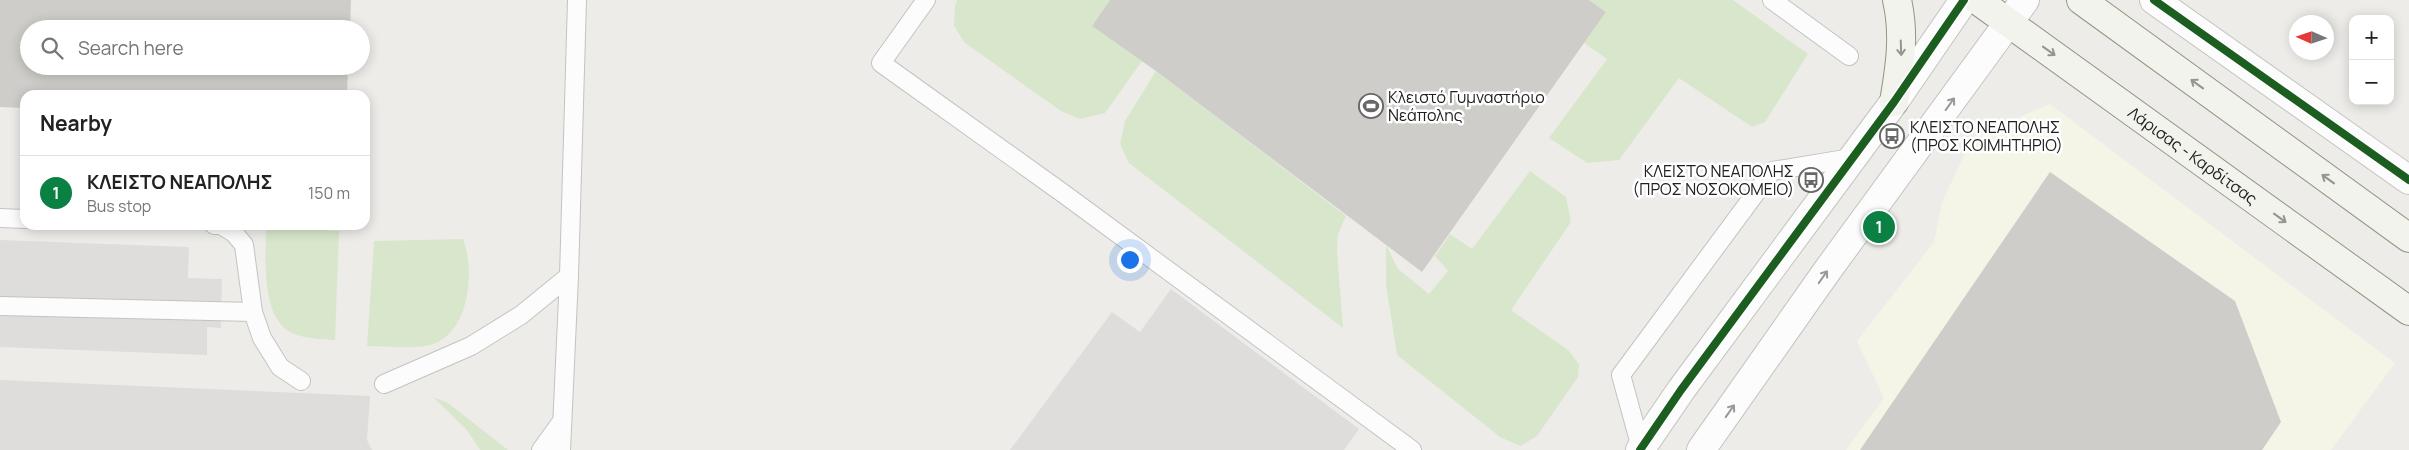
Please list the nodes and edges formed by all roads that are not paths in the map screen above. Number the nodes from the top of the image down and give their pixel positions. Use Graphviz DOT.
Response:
graph roads {
  1 [pos="578,0"];
  2 [pos="926,0"];
  3 [pos="1772,0"];
  4 [pos="1897,0"];
  5 [pos="1964,0"];
  6 [pos="1977,0"];
  7 [pos="2025,0"];
  8 [pos="2081,0"];
  9 [pos="2154,0"];
  10 [pos="2009,22"];
  11 [pos="1849,56"];
  12 [pos="1894,102"];
  13 [pos="1851,158"];
  14 [pos="2409,180"];
  15 [pos="0,218"];
  16 [pos="20,219"];
  17 [pos="228,230"];
  18 [pos="2409,238"];
  19 [pos="569,276"];
  20 [pos="0,306"];
  21 [pos="2409,311"];
  22 [pos="253,312"];
  23 [pos="300,381"];
  24 [pos="384,384"];
  25 [pos="562,421"];
  26 [pos="1640,449"];
  27 [pos="541,450"];
  28 [pos="560,450"];
  29 [pos="1412,450"];
  30 [pos="1701,450"];
  1 -- 19 [label="lane"];
  2 -- 29 [label="lane"];
  3 -- 11 [label="lane"];
  4 -- 12 [label="main road, one-way"];
  5 -- 12 [label="street"];
  6 -- 10 [label="main road, Λάρισας - Καρδίτσας"];
  7 -- 10 [label="street"];
  18 -- 8 [label="main road, one-way"];
  9 -- 14 [label="street"];
  10 -- 21 [label="main road, Λάρισας - Καρδίτσας, one-way"];
  30 -- 10 [label="street, one-way"];
  12 -- 13 [label="street"];
  13 -- 26 [label="street"];
  13 -- 26 [label="lane"];
  15 -- 16 [label="lane"];
  17 -- 22 [label="lane"];
  19 -- 24 [label="lane"];
  19 -- 25 [label="lane"];
  20 -- 22 [label="lane"];
  22 -- 23 [label="lane"];
  25 -- 27 [label="lane"];
  25 -- 28 [label="lane"];
}
